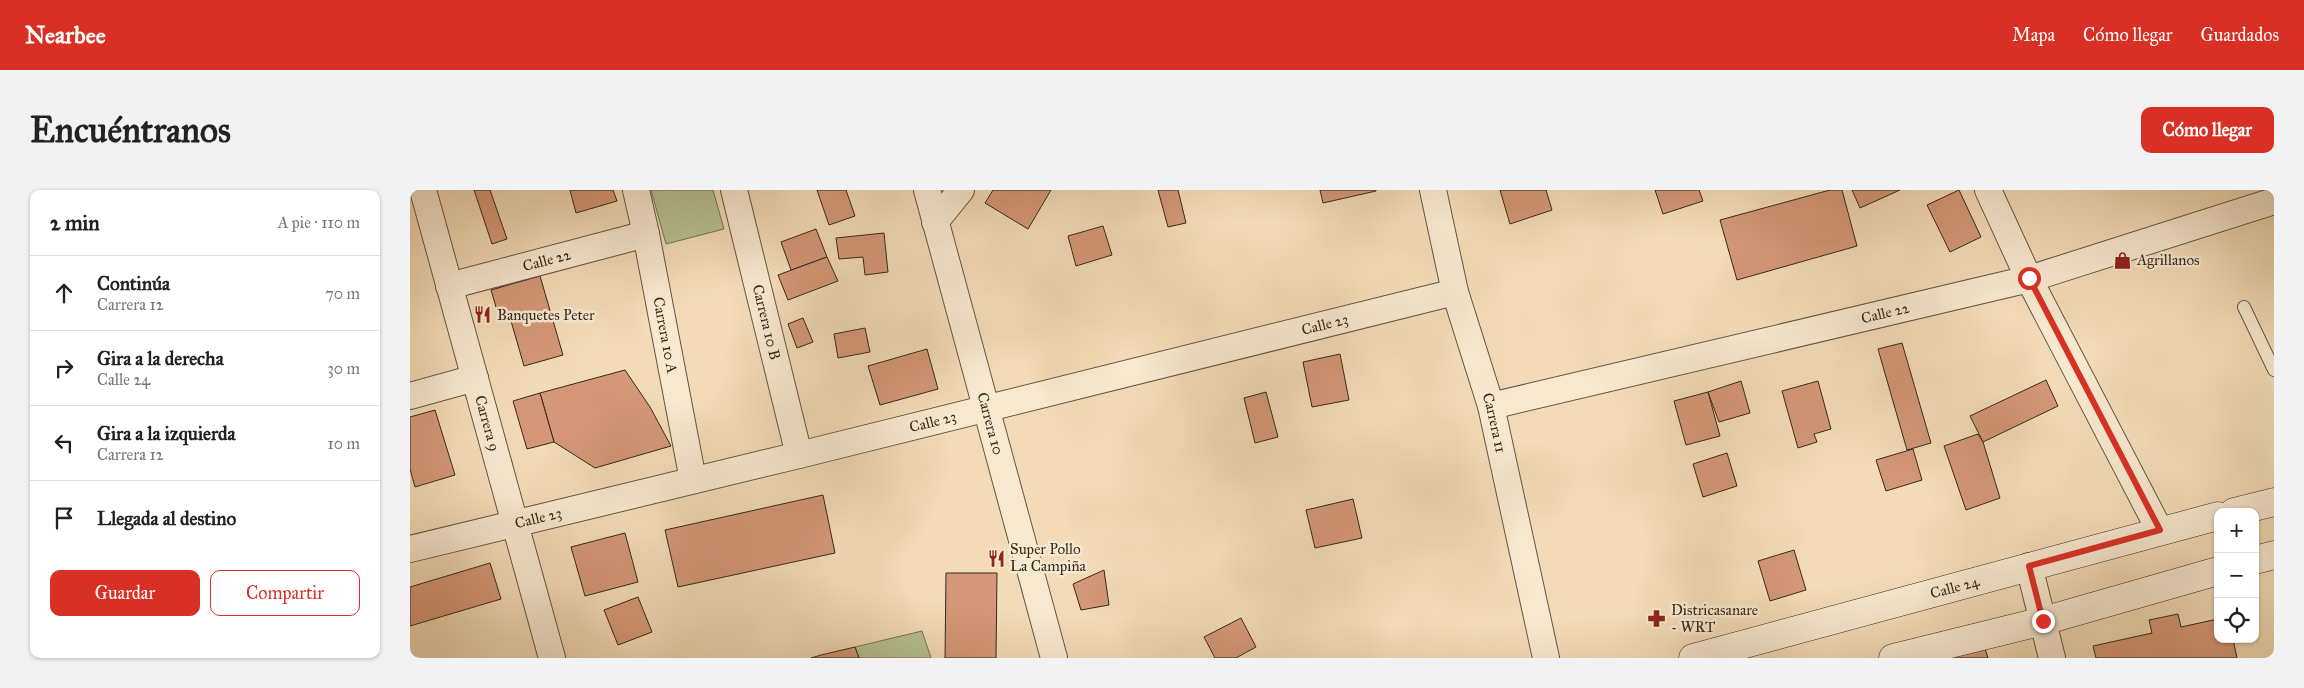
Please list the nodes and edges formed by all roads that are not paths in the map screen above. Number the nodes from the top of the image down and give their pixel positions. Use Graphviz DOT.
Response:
graph roads {
  1 [pos="423,190"];
  2 [pos="636,190"];
  3 [pos="734,190"];
  4 [pos="927,190"];
  5 [pos="961,190"];
  6 [pos="1433,190"];
  7 [pos="1988,190"];
  8 [pos="2274,201"];
  9 [pos="935,222"];
  10 [pos="646,234"];
  11 [pos="2029,278"];
  12 [pos="449,286"];
  13 [pos="1455,292"];
  14 [pos="2244,307"];
  15 [pos="2274,370"];
  16 [pos="474,378"];
  17 [pos="410,396"];
  18 [pos="1491,406"];
  19 [pos="986,409"];
  20 [pos="799,456"];
  21 [pos="693,480"];
  22 [pos="2274,502"];
  23 [pos="2250,508"];
  24 [pos="2214,517"];
  25 [pos="514,525"];
  26 [pos="2160,530"];
  27 [pos="410,549"];
  28 [pos="2274,555"];
  29 [pos="2259,559"];
  30 [pos="2029,566"];
  31 [pos="2214,572"];
  32 [pos="2043,621"];
  33 [pos="552,658"];
  34 [pos="1054,658"];
  35 [pos="1546,658"];
  36 [pos="1693,658"];
  37 [pos="1893,658"];
  38 [pos="2052,658"];
  1 -- 12 [label="street, Carrera 9"];
  2 -- 10 [label="street, Carrera 10 A"];
  3 -- 20 [label="street, Carrera 10 B"];
  4 -- 9 [label="street, Carrera 10"];
  5 -- 9 [label="street"];
  6 -- 13 [label="street, Carrera 11"];
  7 -- 11 [label="street"];
  8 -- 11 [label="street, Calle 22"];
  9 -- 19 [label="street, Carrera 10"];
  10 -- 12 [label="street, Calle 22"];
  10 -- 21 [label="street, Carrera 10 A"];
  11 -- 18 [label="street, Calle 22"];
  11 -- 26 [label="street"];
  12 -- 16 [label="street, Carrera 9"];
  13 -- 18 [label="street, Carrera 11"];
  13 -- 19 [label="street, Calle 23"];
  14 -- 15 [label="lane"];
  16 -- 17 [label="street"];
  16 -- 25 [label="street, Carrera 9"];
  18 -- 35 [label="street, Carrera 11"];
  19 -- 20 [label="street, Calle 23"];
  19 -- 34 [label="street, Carrera 10"];
  20 -- 21 [label="street, Calle 23"];
  21 -- 25 [label="street, Calle 23"];
  22 -- 23 [label="street"];
  24 -- 26 [label="street, Calle 24"];
  25 -- 27 [label="street, Calle 23"];
  25 -- 33 [label="street, Carrera 9"];
  26 -- 30 [label="street, Calle 24"];
  28 -- 29 [label="street"];
  30 -- 32 [label="street"];
  30 -- 36 [label="street, Calle 24"];
  31 -- 32 [label="street"];
  32 -- 37 [label="street"];
  32 -- 38 [label="street"];
}
